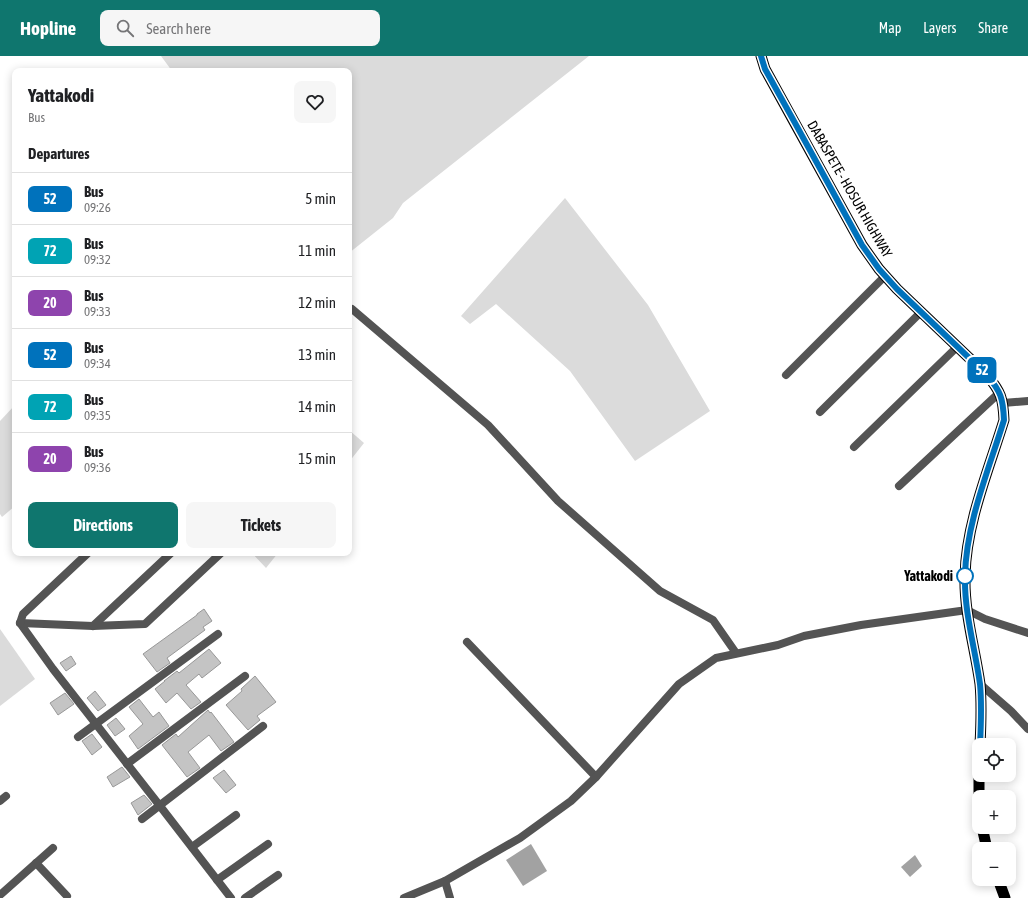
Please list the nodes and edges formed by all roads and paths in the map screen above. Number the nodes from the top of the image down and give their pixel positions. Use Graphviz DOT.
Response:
graph roads {
  1 [pos="761,56"];
  2 [pos="886,276"];
  3 [pos="352,309"];
  4 [pos="921,312"];
  5 [pos="957,347"];
  6 [pos="786,374"];
  7 [pos="1001,398"];
  8 [pos="1028,402"];
  9 [pos="820,412"];
  10 [pos="854,447"];
  11 [pos="899,486"];
  12 [pos="85,556"];
  13 [pos="168,556"];
  14 [pos="218,556"];
  15 [pos="967,610"];
  16 [pos="20,623"];
  17 [pos="93,626"];
  18 [pos="1028,632"];
  19 [pos="218,634"];
  20 [pos="467,642"];
  21 [pos="736,653"];
  22 [pos="245,676"];
  23 [pos="980,684"];
  24 [pos="95,723"];
  25 [pos="263,726"];
  26 [pos="1028,729"];
  27 [pos="78,737"];
  28 [pos="980,738"];
  29 [pos="127,764"];
  30 [pos="596,777"];
  31 [pos="160,806"];
  32 [pos="236,815"];
  33 [pos="142,819"];
  34 [pos="268,844"];
  35 [pos="192,847"];
  36 [pos="53,848"];
  37 [pos="36,863"];
  38 [pos="278,875"];
  39 [pos="217,880"];
  40 [pos="445,881"];
  41 [pos="1001,886"];
  42 [pos="0,895"];
  43 [pos="67,896"];
  44 [pos="231,898"];
  45 [pos="245,898"];
  46 [pos="404,898"];
  47 [pos="450,898"];
  48 [pos="1005,898"];
  1 -- 2 [label="highway, DABASPETE - HOSUR HIGHWAY"];
  2 -- 4 [label="highway, DABASPETE - HOSUR HIGHWAY"];
  2 -- 6 [label="street"];
  3 -- 21 [label="street"];
  4 -- 5 [label="highway, DABASPETE - HOSUR HIGHWAY"];
  4 -- 9 [label="street"];
  5 -- 7 [label="highway, DABASPETE - HOSUR HIGHWAY"];
  5 -- 10 [label="street"];
  7 -- 8 [label="street"];
  7 -- 11 [label="street"];
  7 -- 15 [label="highway"];
  12 -- 16 [label="street"];
  13 -- 17 [label="street"];
  14 -- 17 [label="street"];
  15 -- 18 [label="street"];
  15 -- 21 [label="street"];
  15 -- 23 [label="highway"];
  16 -- 17 [label="street"];
  16 -- 24 [label="street"];
  19 -- 24 [label="street"];
  20 -- 30 [label="street"];
  21 -- 30 [label="street"];
  22 -- 29 [label="street"];
  23 -- 26 [label="street"];
  23 -- 28 [label="highway"];
  24 -- 27 [label="street"];
  24 -- 29 [label="street"];
  25 -- 31 [label="street"];
  29 -- 31 [label="street"];
  30 -- 40 [label="street"];
  31 -- 33 [label="street"];
  31 -- 35 [label="street"];
  32 -- 35 [label="street"];
  34 -- 39 [label="street"];
  35 -- 39 [label="street"];
  36 -- 37 [label="street"];
  37 -- 42 [label="street"];
  37 -- 43 [label="street"];
  38 -- 45 [label="street"];
  39 -- 44 [label="street"];
  40 -- 46 [label="street"];
  40 -- 47 [label="street"];
  41 -- 48 [label="highway"];
}
